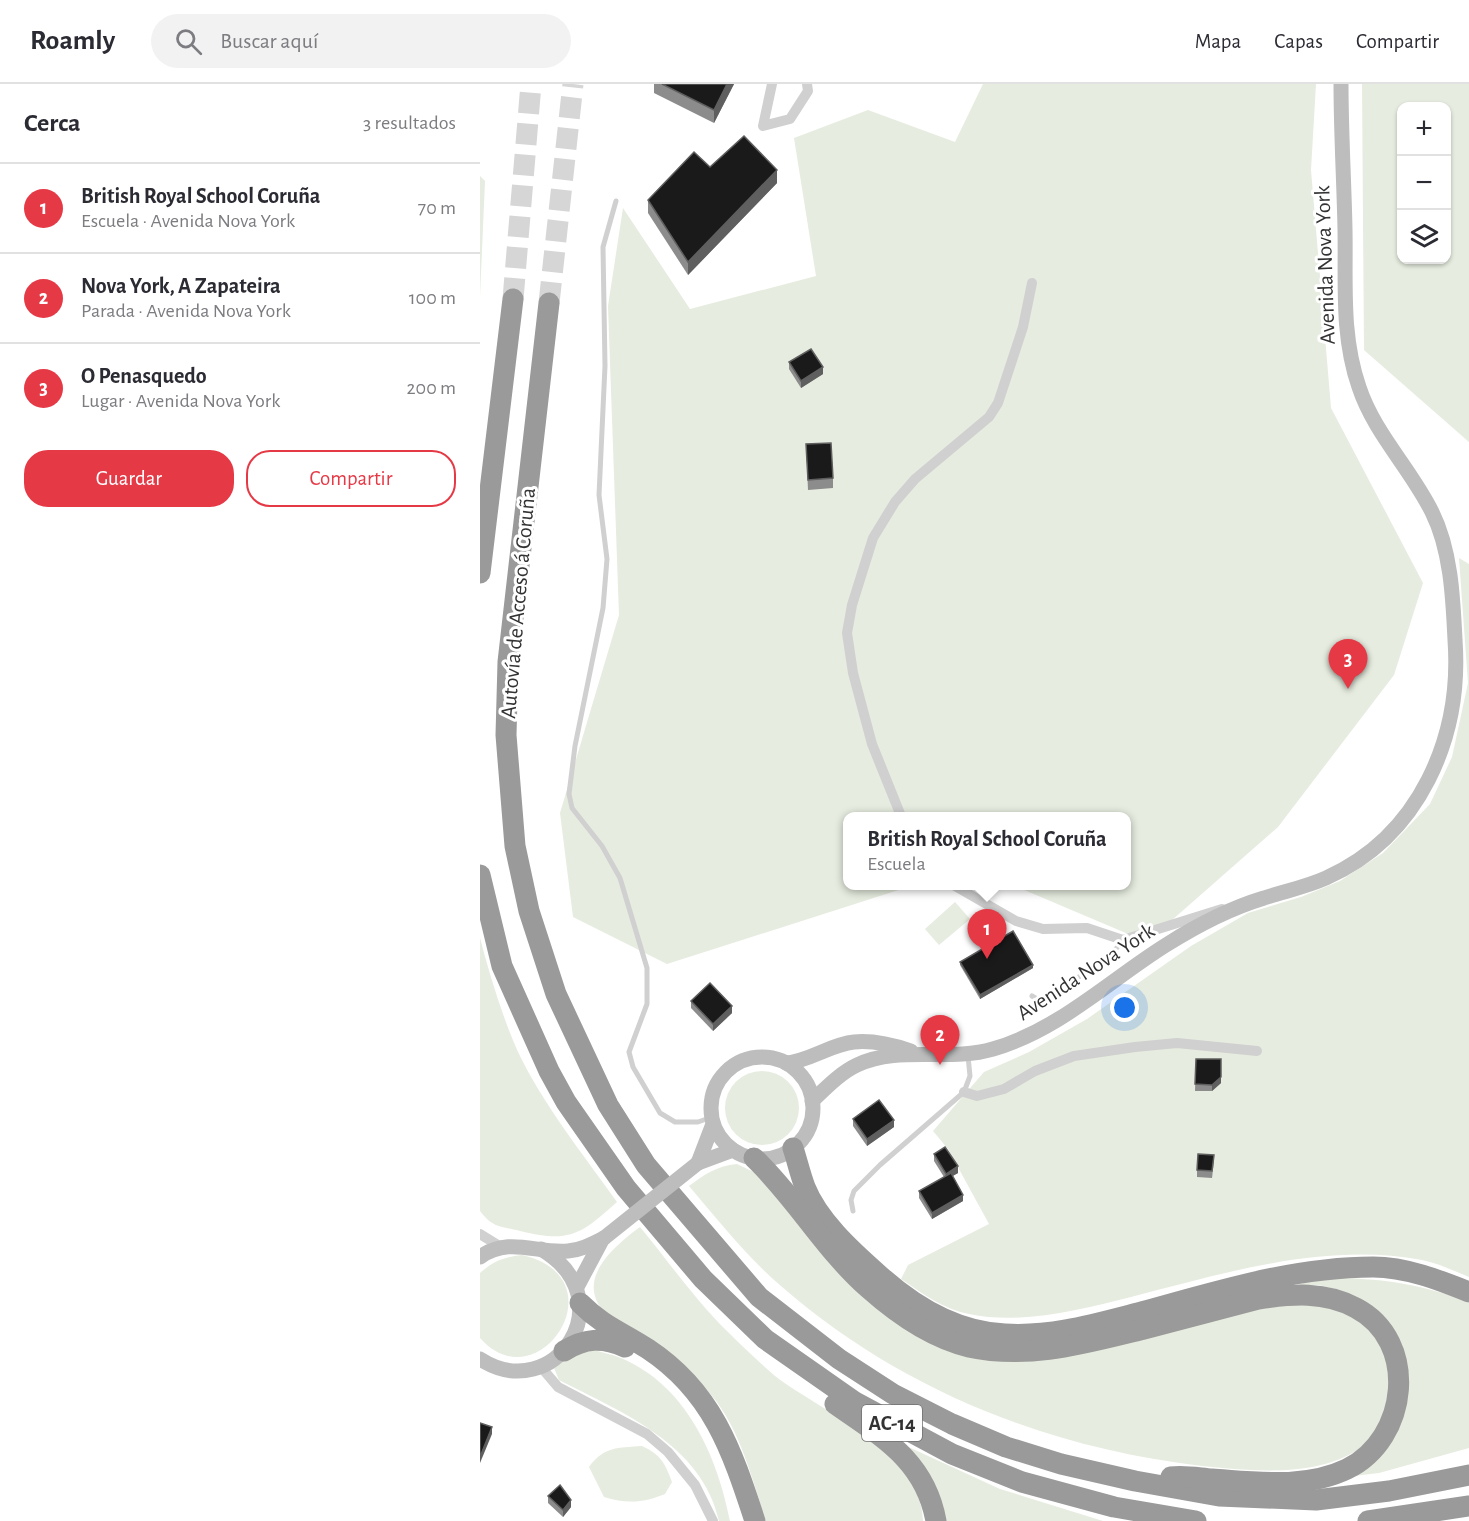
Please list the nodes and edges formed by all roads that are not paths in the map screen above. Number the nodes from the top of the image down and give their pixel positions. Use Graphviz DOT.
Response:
graph roads {
  1 [pos="772,84"];
  2 [pos="807,84"];
  3 [pos="1341,84"];
  4 [pos="616,201"];
  5 [pos="1032,283"];
  6 [pos="513,299"];
  7 [pos="549,303"];
  8 [pos="480,573"];
  9 [pos="899,812"];
  10 [pos="480,875"];
  11 [pos="963,890"];
  12 [pos="1262,898"];
  13 [pos="1123,940"];
  14 [pos="1032,996"];
  15 [pos="1257,1051"];
  16 [pos="968,1054"];
  17 [pos="925,1055"];
  18 [pos="786,1063"];
  19 [pos="964,1092"];
  20 [pos="812,1101"];
  21 [pos="712,1120"];
  22 [pos="794,1148"];
  23 [pos="733,1150"];
  24 [pos="754,1158"];
  25 [pos="698,1163"];
  26 [pos="853,1211"];
  27 [pos="480,1234"];
  28 [pos="604,1238"];
  29 [pos="501,1247"];
  30 [pos="541,1249"];
  31 [pos="480,1257"];
  32 [pos="703,1279"];
  33 [pos="1469,1292"];
  34 [pos="578,1295"];
  35 [pos="564,1351"];
  36 [pos="483,1364"];
  37 [pos="540,1367"];
  38 [pos="1469,1460"];
  39 [pos="1469,1475"];
  40 [pos="1135,1481"];
  41 [pos="1219,1496"];
  42 [pos="1469,1508"];
  43 [pos="713,1521"];
  44 [pos="743,1521"];
  45 [pos="754,1521"];
  46 [pos="936,1521"];
  47 [pos="1196,1521"];
  48 [pos="1368,1521"];
  49 [pos="1447,1521"];
  1 -- 2 [label="street"];
  3 -- 12 [label="street, Avenida Nova York"];
  4 -- 21 [label="lane"];
  5 -- 9 [label="street"];
  6 -- 8 [label="highway, Autovía de Acceso á Coruña"];
  7 -- 40 [label="highway, Autovía de Acceso á Coruña / AC-14"];
  10 -- 32 [label="highway, AC-14"];
  11 -- 13 [label="street"];
  12 -- 13 [label="street, Avenida Nova York"];
  12 -- 16 [label="street, Avenida Nova York"];
  13 -- 14 [label="lane"];
  15 -- 19 [label="street"];
  16 -- 17 [label="street, Avenida Nova York"];
  16 -- 19 [label="lane"];
  17 -- 18 [label="street, Avenida Nova York"];
  17 -- 20 [label="street, Avenida Nova York"];
  18 -- 20 [label="street"];
  18 -- 21 [label="street"];
  19 -- 26 [label="lane"];
  20 -- 22 [label="street"];
  21 -- 23 [label="street"];
  21 -- 25 [label="street"];
  22 -- 24 [label="street"];
  22 -- 33 [label="highway"];
  23 -- 24 [label="street"];
  23 -- 25 [label="street"];
  24 -- 40 [label="highway"];
  25 -- 28 [label="street, bridge"];
  27 -- 29 [label="street"];
  28 -- 30 [label="street"];
  28 -- 34 [label="street"];
  29 -- 30 [label="street"];
  29 -- 31 [label="street"];
  30 -- 34 [label="street"];
  32 -- 46 [label="highway"];
  32 -- 47 [label="highway, AC-14"];
  34 -- 35 [label="street"];
  34 -- 45 [label="highway"];
  35 -- 37 [label="street"];
  35 -- 44 [label="highway"];
  36 -- 37 [label="street"];
  37 -- 43 [label="street"];
  38 -- 41 [label="highway, Autovía de Acceso á Coruña / AC-14"];
  39 -- 41 [label="highway, Autovía de Acceso á Coruña / AC-14"];
  40 -- 41 [label="highway, Autovía de Acceso á Coruña / AC-14"];
  42 -- 48 [label="highway"];
  42 -- 49 [label="highway"];
}
